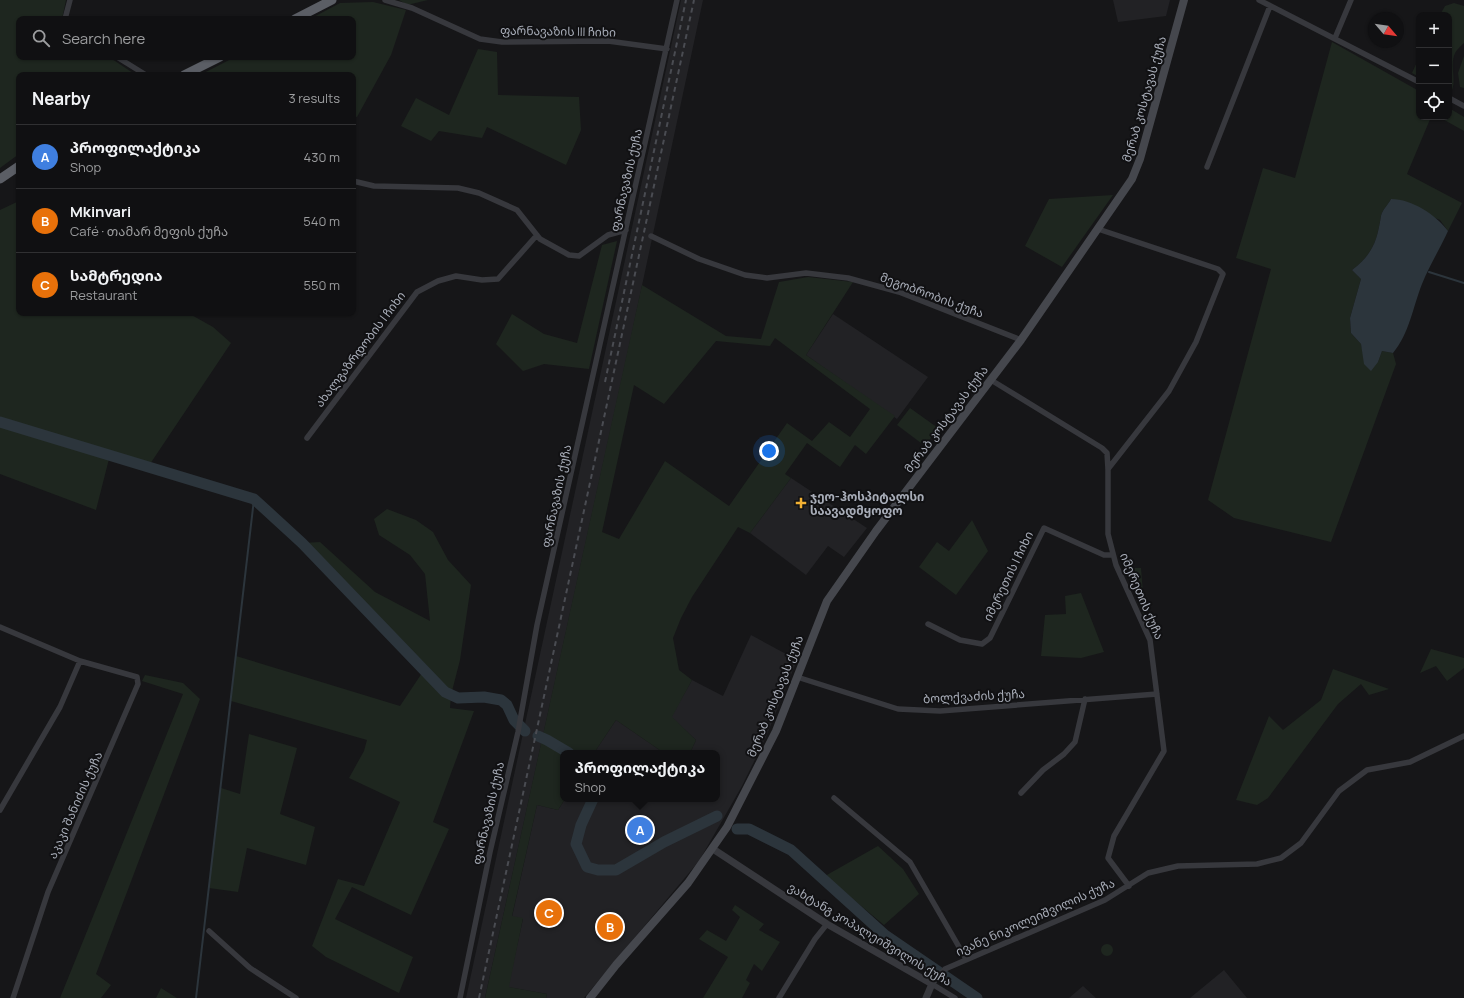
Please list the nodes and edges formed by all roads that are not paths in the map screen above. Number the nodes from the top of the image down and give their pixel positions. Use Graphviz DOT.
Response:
graph roads {
  1 [pos="70,0"];
  2 [pos="332,0"];
  3 [pos="386,0"];
  4 [pos="677,0"];
  5 [pos="1184,0"];
  6 [pos="1258,0"];
  7 [pos="1351,0"];
  8 [pos="1270,6"];
  9 [pos="66,16"];
  10 [pos="301,16"];
  11 [pos="1335,38"];
  12 [pos="667,49"];
  13 [pos="123,60"];
  14 [pos="214,60"];
  15 [pos="141,72"];
  16 [pos="190,72"];
  17 [pos="1416,80"];
  18 [pos="1452,100"];
  19 [pos="1464,106"];
  20 [pos="1207,167"];
  21 [pos="16,168"];
  22 [pos="0,179"];
  23 [pos="356,182"];
  24 [pos="1098,229"];
  25 [pos="626,230"];
  26 [pos="537,235"];
  27 [pos="651,236"];
  28 [pos="1021,340"];
  29 [pos="991,380"];
  30 [pos="307,438"];
  31 [pos="1108,469"];
  32 [pos="1112,555"];
  33 [pos="928,624"];
  34 [pos="0,627"];
  35 [pos="80,661"];
  36 [pos="797,677"];
  37 [pos="1157,694"];
  38 [pos="1085,699"];
  39 [pos="1464,736"];
  40 [pos="1021,793"];
  41 [pos="834,798"];
  42 [pos="0,810"];
  43 [pos="713,849"];
  44 [pos="1129,886"];
  45 [pos="827,924"];
  46 [pos="209,930"];
  47 [pos="966,960"];
  48 [pos="932,984"];
  49 [pos="13,998"];
  50 [pos="296,998"];
  51 [pos="460,998"];
  52 [pos="590,998"];
  53 [pos="779,998"];
  54 [pos="926,998"];
  55 [pos="955,998"];
  1 -- 9 [label="street"];
  2 -- 10 [label="highway"];
  3 -- 12 [label="street, ფარნავაზის III ჩიხი"];
  4 -- 12 [label="street, ფარნავაზის ქუჩა"];
  5 -- 24 [label="main road, მერაბ კოსტავას ქუჩა"];
  6 -- 8 [label="street"];
  7 -- 11 [label="street"];
  8 -- 11 [label="street"];
  8 -- 20 [label="street"];
  11 -- 17 [label="street"];
  12 -- 25 [label="street, ფარნავაზის ქუჩა"];
  13 -- 15 [label="street"];
  14 -- 16 [label="highway"];
  18 -- 19 [label="street"];
  21 -- 22 [label="highway"];
  23 -- 26 [label="street"];
  24 -- 28 [label="main road, მერაბ კოსტავას ქუჩა"];
  24 -- 31 [label="street"];
  25 -- 26 [label="street"];
  25 -- 51 [label="street, ფარნავაზის ქუჩა"];
  26 -- 30 [label="street, ახალგაზრდობის I ჩიხი"];
  27 -- 28 [label="street, მეგობრობის ქუჩა"];
  28 -- 29 [label="main road, მერაბ კოსტავას ქუჩა"];
  29 -- 31 [label="street, იმერეთის ქუჩა"];
  29 -- 36 [label="main road, მერაბ კოსტავას ქუჩა"];
  31 -- 32 [label="street, იმერეთის ქუჩა"];
  32 -- 33 [label="street, იმერეთის I ჩიხი"];
  32 -- 37 [label="street, იმერეთის ქუჩა"];
  34 -- 35 [label="street"];
  35 -- 42 [label="street"];
  35 -- 49 [label="street, აკაკი შანიძის ქუჩა"];
  36 -- 38 [label="street, ბოლქვაძის ქუჩა"];
  36 -- 43 [label="main road, მერაბ კოსტავას ქუჩა"];
  37 -- 38 [label="street, ბოლქვაძის ქუჩა"];
  37 -- 44 [label="street, იმერეთის ქუჩა"];
  38 -- 40 [label="street"];
  39 -- 44 [label="street, ივანე ნიკოლეიშვილის ქუჩა"];
  41 -- 47 [label="street"];
  43 -- 45 [label="street, ვახტანგ კოპალეიშვილის ქუჩა"];
  43 -- 52 [label="main road, მერაბ კოსტავას ქუჩა"];
  44 -- 47 [label="street, ივანე ნიკოლეიშვილის ქუჩა"];
  45 -- 48 [label="street, ვახტანგ კოპალეიშვილის ქუჩა"];
  45 -- 53 [label="street"];
  46 -- 50 [label="street"];
  47 -- 48 [label="street, ივანე ნიკოლეიშვილის ქუჩა"];
  48 -- 54 [label="street"];
  48 -- 55 [label="street, ვახტანგ კოპალეიშვილის ქუჩა"];
}
